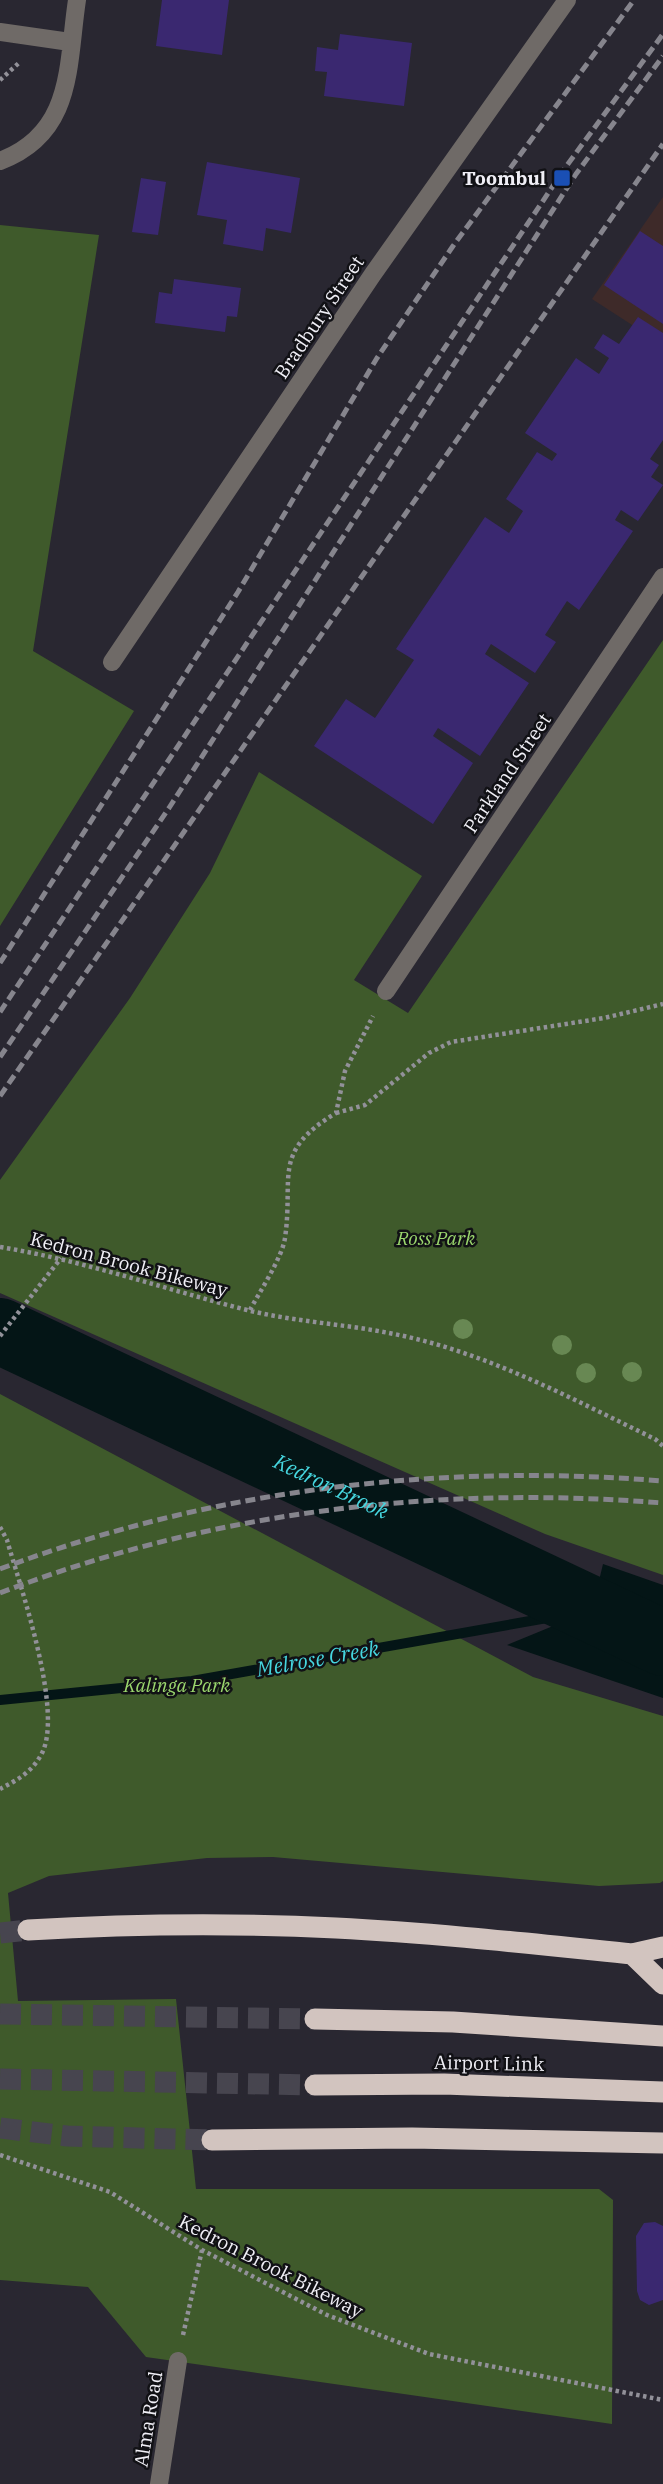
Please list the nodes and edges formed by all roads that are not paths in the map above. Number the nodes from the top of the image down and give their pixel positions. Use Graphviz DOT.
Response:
graph roads {
  1 [pos="77,0"];
  2 [pos="567,0"];
  3 [pos="0,32"];
  4 [pos="70,42"];
  5 [pos="0,161"];
  6 [pos="663,577"];
  7 [pos="112,662"];
  8 [pos="386,991"];
  9 [pos="28,1930"];
  10 [pos="663,1947"];
  11 [pos="632,1954"];
  12 [pos="663,1984"];
  13 [pos="315,2018"];
  14 [pos="663,2036"];
  15 [pos="315,2085"];
  16 [pos="663,2092"];
  17 [pos="212,2140"];
  18 [pos="663,2143"];
  19 [pos="178,2361"];
  20 [pos="159,2484"];
  1 -- 4 [label="street"];
  2 -- 7 [label="street, Bradbury Street"];
  3 -- 4 [label="street"];
  4 -- 5 [label="street"];
  6 -- 8 [label="street, Parkland Street"];
  9 -- 11 [label="highway"];
  10 -- 11 [label="highway"];
  11 -- 12 [label="highway"];
  13 -- 14 [label="highway, Airport Link"];
  15 -- 16 [label="highway, Airport Link"];
  17 -- 18 [label="highway"];
  19 -- 20 [label="street, Alma Road"];
}
